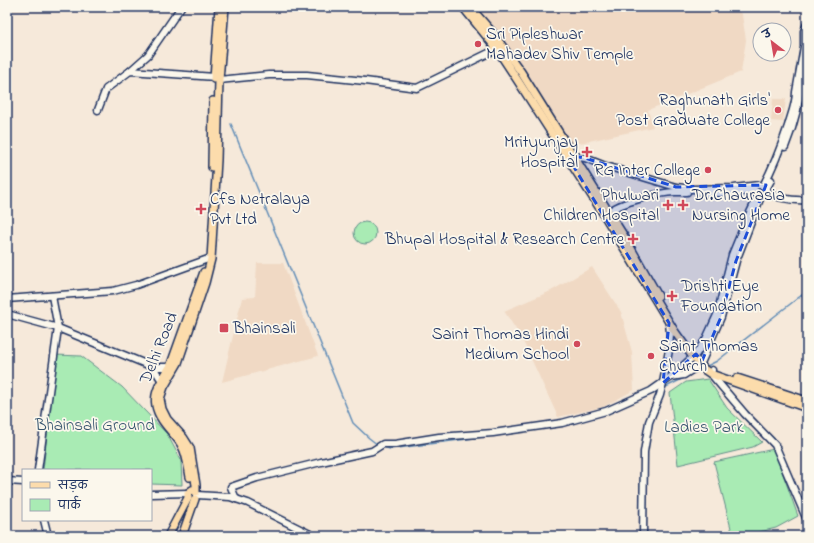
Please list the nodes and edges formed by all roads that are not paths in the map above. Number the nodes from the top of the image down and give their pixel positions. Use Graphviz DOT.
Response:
graph roads {
  1 [pos="180,7"];
  2 [pos="219,7"];
  3 [pos="225,7"];
  4 [pos="462,7"];
  5 [pos="470,7"];
  6 [pos="807,24"];
  7 [pos="497,49"];
  8 [pos="807,54"];
  9 [pos="130,70"];
  10 [pos="217,78"];
  11 [pos="98,110"];
  12 [pos="571,158"];
  13 [pos="761,191"];
  14 [pos="807,200"];
  15 [pos="609,212"];
  16 [pos="208,258"];
  17 [pos="52,296"];
  18 [pos="7,299"];
  19 [pos="7,314"];
  20 [pos="669,323"];
  21 [pos="58,328"];
  22 [pos="695,356"];
  23 [pos="153,367"];
  24 [pos="706,367"];
  25 [pos="172,368"];
  26 [pos="671,377"];
  27 [pos="164,382"];
  28 [pos="663,383"];
  29 [pos="807,401"];
  30 [pos="807,408"];
  31 [pos="38,469"];
  32 [pos="7,480"];
  33 [pos="22,482"];
  34 [pos="152,494"];
  35 [pos="193,494"];
  36 [pos="236,499"];
  37 [pos="807,520"];
  38 [pos="44,521"];
  39 [pos="48,536"];
  40 [pos="168,536"];
  41 [pos="182,536"];
  42 [pos="314,536"];
  43 [pos="643,536"];
  1 -- 9 [label="street"];
  2 -- 10 [label="main road"];
  3 -- 10 [label="main road"];
  4 -- 7 [label="main road"];
  5 -- 12 [label="main road"];
  6 -- 13 [label="street"];
  7 -- 10 [label="street"];
  7 -- 12 [label="main road"];
  8 -- 13 [label="street"];
  9 -- 10 [label="street"];
  9 -- 11 [label="street"];
  10 -- 16 [label="main road, Delhi Road"];
  10 -- 25 [label="main road"];
  12 -- 13 [label="street"];
  12 -- 15 [label="main road"];
  12 -- 20 [label="main road"];
  13 -- 14 [label="street"];
  13 -- 15 [label="street"];
  13 -- 22 [label="street"];
  13 -- 24 [label="street"];
  15 -- 22 [label="main road"];
  16 -- 17 [label="street"];
  16 -- 25 [label="main road, Delhi Road"];
  17 -- 18 [label="street"];
  17 -- 21 [label="street"];
  19 -- 21 [label="street"];
  20 -- 22 [label="main road"];
  20 -- 28 [label="street"];
  21 -- 23 [label="street"];
  21 -- 31 [label="street"];
  22 -- 24 [label="main road"];
  22 -- 26 [label="street"];
  23 -- 25 [label="street"];
  23 -- 27 [label="street"];
  24 -- 26 [label="street"];
  24 -- 29 [label="main road"];
  24 -- 30 [label="main road"];
  24 -- 37 [label="street"];
  25 -- 27 [label="main road"];
  26 -- 28 [label="street"];
  27 -- 35 [label="main road"];
  28 -- 36 [label="street"];
  28 -- 43 [label="street"];
  32 -- 33 [label="street"];
  34 -- 35 [label="street"];
  35 -- 36 [label="street"];
  35 -- 40 [label="main road"];
  35 -- 41 [label="main road"];
  36 -- 42 [label="street"];
  38 -- 39 [label="street"];
}
